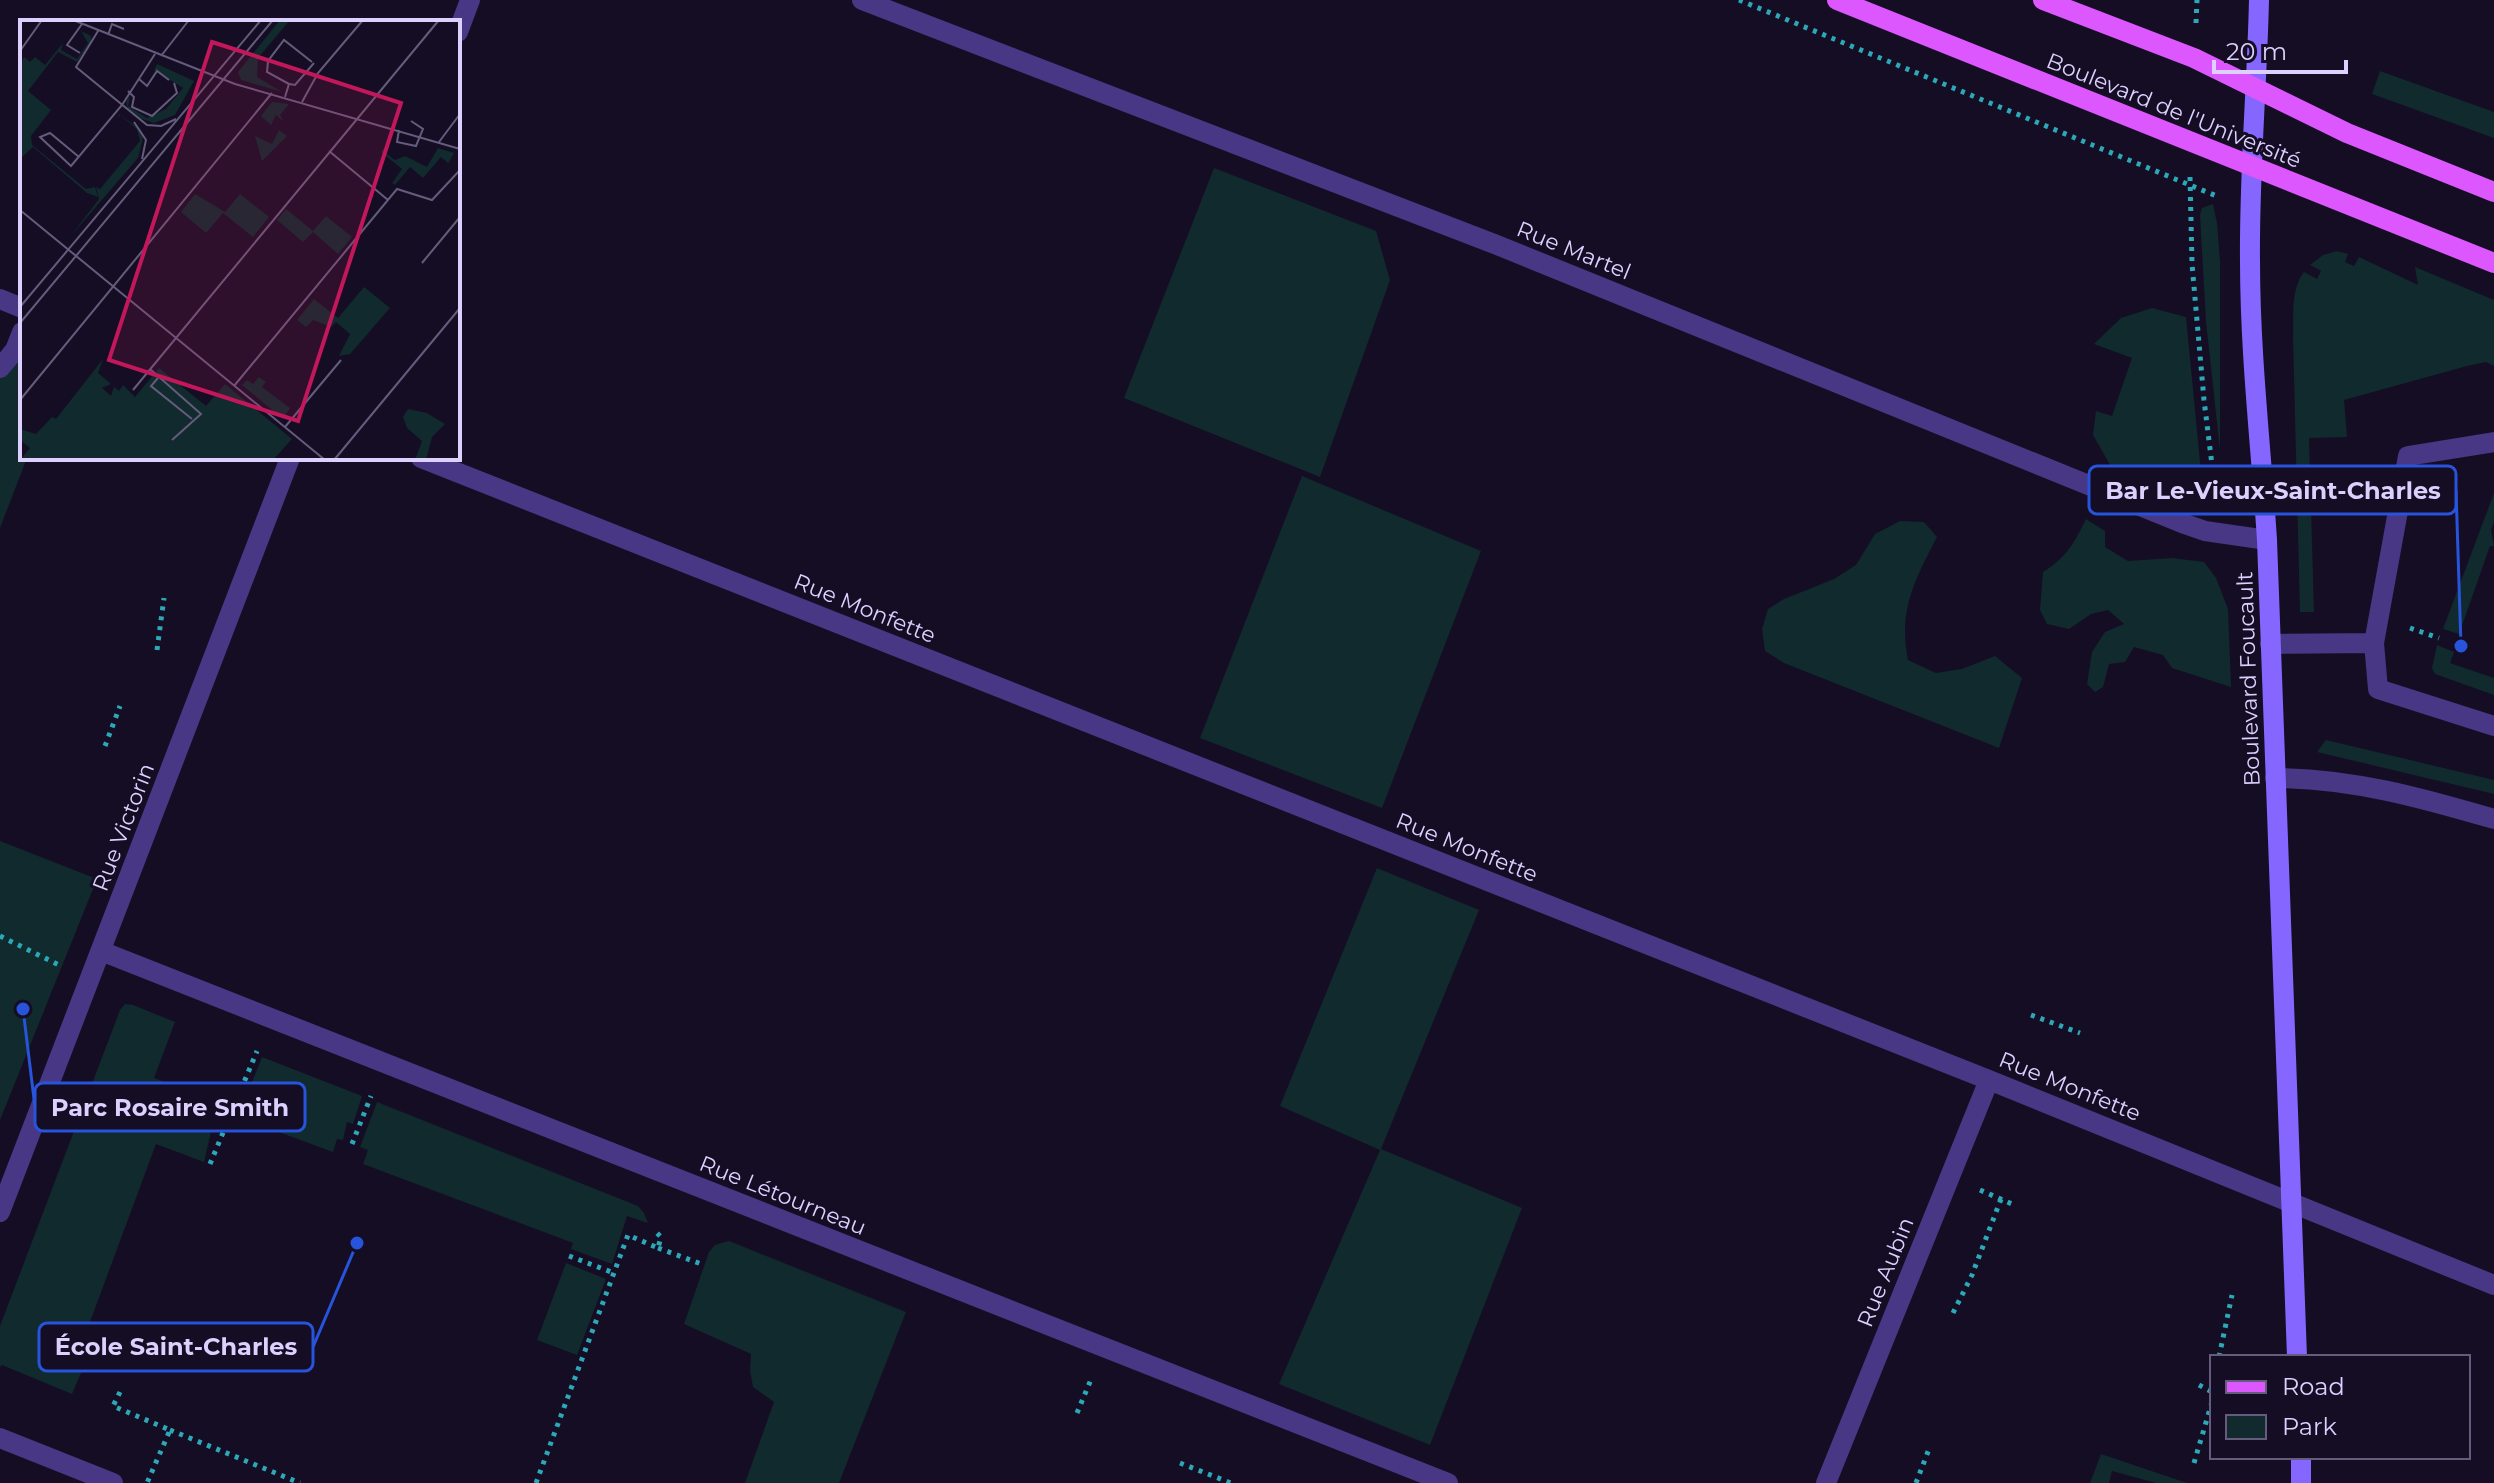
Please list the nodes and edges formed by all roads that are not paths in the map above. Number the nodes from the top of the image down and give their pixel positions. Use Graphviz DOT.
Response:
graph roads {
  1 [pos="470,0"];
  2 [pos="862,0"];
  3 [pos="1837,0"];
  4 [pos="2043,0"];
  5 [pos="2259,0"];
  6 [pos="460,27"];
  7 [pos="2257,90"];
  8 [pos="2252,167"];
  9 [pos="2494,192"];
  10 [pos="2494,263"];
  11 [pos="0,299"];
  12 [pos="20,307"];
  13 [pos="20,337"];
  14 [pos="0,368"];
  15 [pos="2494,442"];
  16 [pos="289,460"];
  17 [pos="426,460"];
  18 [pos="2267,540"];
  19 [pos="2374,643"];
  20 [pos="2270,644"];
  21 [pos="2494,726"];
  22 [pos="2275,778"];
  23 [pos="2494,819"];
  24 [pos="101,951"];
  25 [pos="1989,1080"];
  26 [pos="2293,1202"];
  27 [pos="0,1212"];
  28 [pos="2494,1285"];
  29 [pos="2297,1355"];
  30 [pos="0,1438"];
  31 [pos="2301,1459"];
  32 [pos="113,1483"];
  33 [pos="1448,1483"];
  34 [pos="1826,1483"];
  35 [pos="2301,1483"];
  1 -- 6 [label="street"];
  2 -- 18 [label="street, Rue Martel"];
  3 -- 8 [label="main road, Boulevard de l'Université"];
  4 -- 7 [label="main road, Boulevard de l'Université"];
  5 -- 7 [label="street, Boulevard Foucault"];
  7 -- 8 [label="street, Boulevard Foucault"];
  7 -- 9 [label="main road, Boulevard de l'Université"];
  8 -- 10 [label="main road, Boulevard de l'Université"];
  8 -- 18 [label="street, Boulevard Foucault"];
  11 -- 12 [label="street"];
  13 -- 14 [label="street"];
  15 -- 19 [label="street"];
  16 -- 24 [label="street, Rue Victorin"];
  17 -- 25 [label="street, Rue Monfette"];
  18 -- 20 [label="street, Boulevard Foucault"];
  19 -- 20 [label="street"];
  19 -- 21 [label="street"];
  20 -- 22 [label="street, Boulevard Foucault"];
  22 -- 23 [label="street"];
  22 -- 26 [label="street, Boulevard Foucault"];
  24 -- 27 [label="street, Rue Victorin"];
  24 -- 33 [label="street, Rue Létourneau"];
  25 -- 26 [label="street, Rue Monfette"];
  25 -- 34 [label="street, Rue Aubin"];
  26 -- 28 [label="street, Rue Monfette"];
  26 -- 29 [label="street, Boulevard Foucault"];
  30 -- 32 [label="street"];
  31 -- 35 [label="street"];
}
